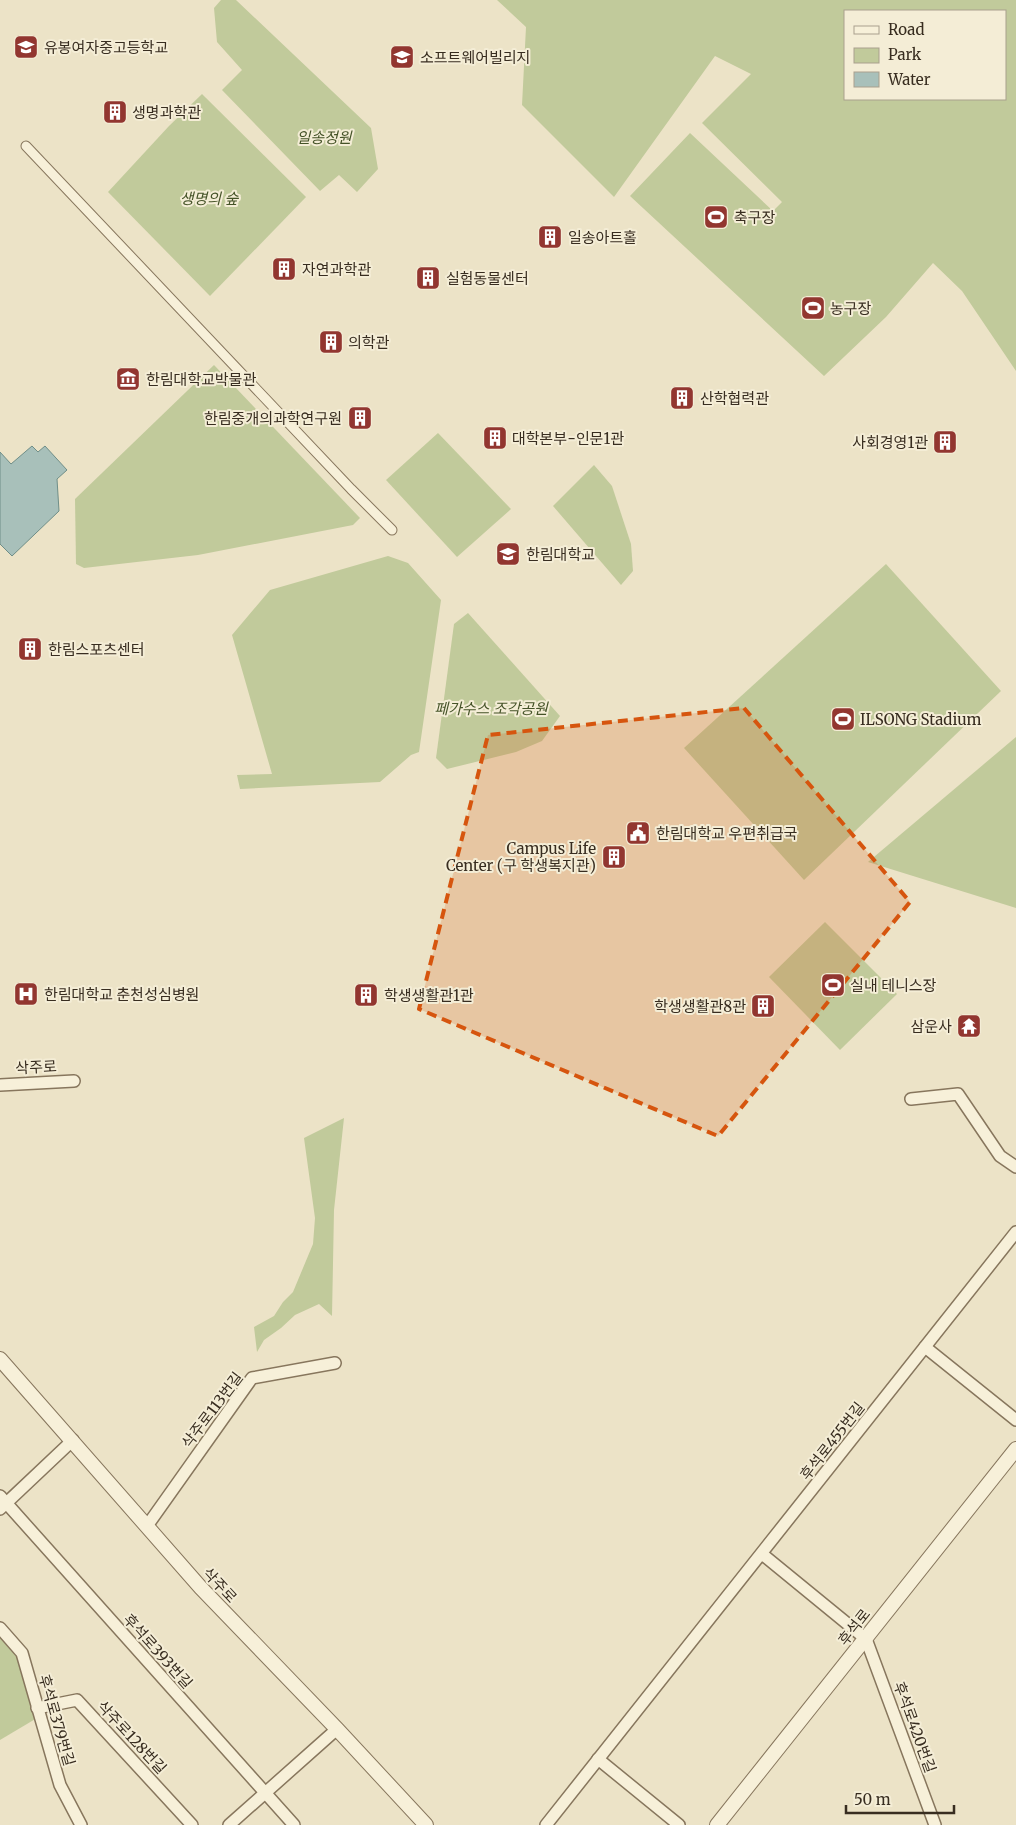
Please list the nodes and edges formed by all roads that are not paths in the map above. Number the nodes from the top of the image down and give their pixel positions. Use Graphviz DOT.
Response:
graph roads {
  1 [pos="26,146"];
  2 [pos="392,530"];
  3 [pos="74,1081"];
  4 [pos="0,1085"];
  5 [pos="911,1099"];
  6 [pos="1016,1167"];
  7 [pos="1016,1232"];
  8 [pos="926,1347"];
  9 [pos="0,1359"];
  10 [pos="335,1363"];
  11 [pos="1016,1420"];
  12 [pos="73,1440"];
  13 [pos="1016,1449"];
  14 [pos="2,1502"];
  15 [pos="147,1526"];
  16 [pos="762,1554"];
  17 [pos="0,1628"];
  18 [pos="866,1639"];
  19 [pos="37,1708"];
  20 [pos="336,1729"];
  21 [pos="598,1760"];
  22 [pos="265,1793"];
  23 [pos="81,1825"];
  24 [pos="192,1825"];
  25 [pos="229,1825"];
  26 [pos="294,1825"];
  27 [pos="426,1825"];
  28 [pos="546,1825"];
  29 [pos="679,1825"];
  30 [pos="718,1825"];
  31 [pos="935,1825"];
  1 -- 2 [label="street"];
  3 -- 4 [label="street, 삭주로"];
  5 -- 6 [label="street"];
  7 -- 8 [label="street, 후석로455번길"];
  8 -- 11 [label="street"];
  8 -- 16 [label="street, 후석로455번길"];
  9 -- 12 [label="street, 삭주로"];
  10 -- 15 [label="street, 삭주로113번길"];
  12 -- 14 [label="street"];
  12 -- 15 [label="street, 삭주로"];
  13 -- 18 [label="street, 후석로"];
  14 -- 22 [label="street, 후석로393번길"];
  15 -- 20 [label="street, 삭주로"];
  16 -- 18 [label="street"];
  16 -- 21 [label="street, 후석로455번길"];
  17 -- 19 [label="street, 후석로379번길"];
  18 -- 30 [label="street, 후석로"];
  18 -- 31 [label="street, 후석로420번길"];
  19 -- 23 [label="street, 후석로379번길"];
  19 -- 24 [label="street, 삭주로128번길"];
  20 -- 22 [label="street"];
  20 -- 27 [label="street, 삭주로"];
  21 -- 28 [label="street, 후석로455번길"];
  21 -- 29 [label="street"];
  22 -- 25 [label="street"];
  22 -- 26 [label="street, 후석로393번길"];
}
